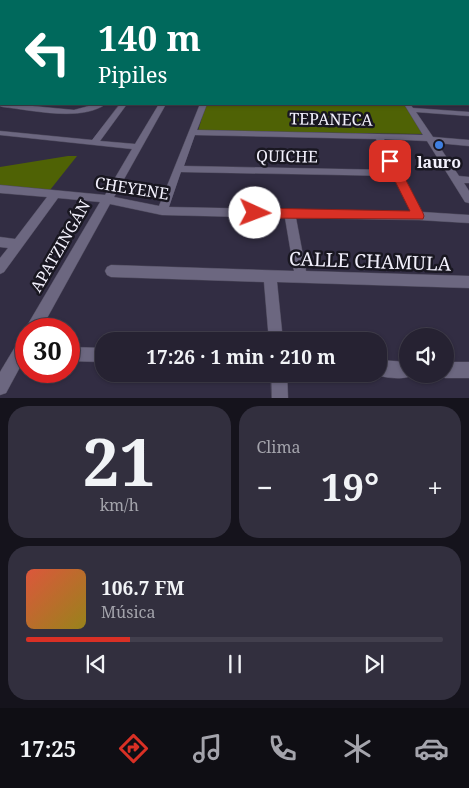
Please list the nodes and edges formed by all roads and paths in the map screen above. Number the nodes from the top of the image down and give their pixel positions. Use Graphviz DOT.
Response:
graph roads {
  1 [pos="18,105"];
  2 [pos="99,105"];
  3 [pos="123,105"];
  4 [pos="161,105"];
  5 [pos="203,105"];
  6 [pos="410,107"];
  7 [pos="469,114"];
  8 [pos="192,132"];
  9 [pos="0,133"];
  10 [pos="378,135"];
  11 [pos="430,139"];
  12 [pos="94,143"];
  13 [pos="469,143"];
  14 [pos="136,147"];
  15 [pos="177,169"];
  16 [pos="397,173"];
  17 [pos="455,179"];
  18 [pos="469,180"];
  19 [pos="0,189"];
  20 [pos="55,194"];
  21 [pos="107,199"];
  22 [pos="469,199"];
  23 [pos="162,211"];
  24 [pos="290,214"];
  25 [pos="418,216"];
  26 [pos="469,219"];
  27 [pos="0,242"];
  28 [pos="17,244"];
  29 [pos="0,268"];
  30 [pos="111,271"];
  31 [pos="270,277"];
  32 [pos="301,278"];
  33 [pos="469,282"];
  34 [pos="40,318"];
  35 [pos="275,332"];
  36 [pos="80,354"];
  37 [pos="95,355"];
  38 [pos="15,362"];
  39 [pos="454,370"];
  40 [pos="469,370"];
  41 [pos="279,382"];
  42 [pos="0,386"];
  43 [pos="280,398"];
  1 -- 2 [label="street"];
  3 -- 12 [label="street"];
  4 -- 14 [label="street, APATZINGÁN"];
  5 -- 8 [label="street"];
  6 -- 7 [label="street"];
  6 -- 11 [label="street"];
  8 -- 10 [label="street, TEPANECA"];
  8 -- 15 [label="street"];
  9 -- 12 [label="street"];
  10 -- 11 [label="street, TEPANECA"];
  10 -- 16 [label="street"];
  11 -- 13 [label="street, TEPANECA"];
  11 -- 17 [label="street"];
  12 -- 14 [label="street"];
  14 -- 21 [label="street, APATZINGÁN"];
  15 -- 16 [label="street, QUICHE"];
  15 -- 23 [label="street"];
  16 -- 25 [label="street"];
  17 -- 18 [label="street"];
  17 -- 22 [label="street"];
  19 -- 20 [label="street, CHEYENE"];
  20 -- 21 [label="street, CHEYENE"];
  20 -- 28 [label="street"];
  21 -- 23 [label="street, CHEYENE"];
  21 -- 34 [label="street, APATZINGÁN"];
  23 -- 24 [label="street, CHEYENE"];
  24 -- 25 [label="street, CHEYENE"];
  24 -- 32 [label="street"];
  25 -- 26 [label="street, CHEYENE"];
  27 -- 28 [label="street"];
  28 -- 29 [label="street"];
  30 -- 31 [label="street, CALLE CHAMULA"];
  31 -- 32 [label="street, CALLE CHAMULA"];
  31 -- 35 [label="street"];
  32 -- 33 [label="street, CALLE CHAMULA"];
  36 -- 37 [label="street"];
  38 -- 42 [label="street"];
  39 -- 40 [label="street"];
  41 -- 43 [label="street"];
}
